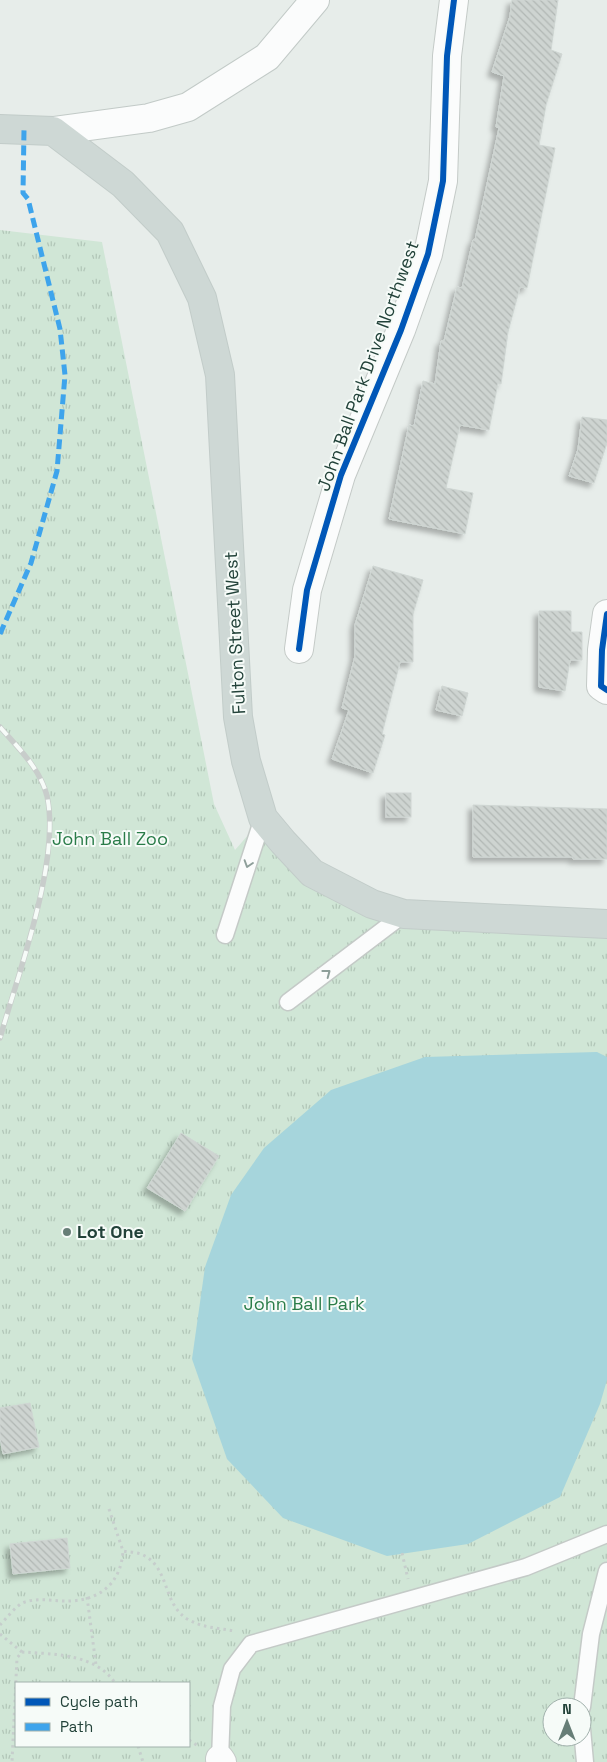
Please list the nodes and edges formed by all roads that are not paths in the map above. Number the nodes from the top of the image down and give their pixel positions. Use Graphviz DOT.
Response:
graph roads {
  1 [pos="315,0"];
  2 [pos="454,0"];
  3 [pos="0,129"];
  4 [pos="53,131"];
  5 [pos="607,614"];
  6 [pos="299,649"];
  7 [pos="607,690"];
  8 [pos="263,818"];
  9 [pos="404,914"];
  10 [pos="607,924"];
  11 [pos="225,935"];
  12 [pos="288,1002"];
  13 [pos="607,1534"];
  14 [pos="607,1571"];
  15 [pos="583,1697"];
  16 [pos="584,1747"];
  17 [pos="221,1760"];
  18 [pos="585,1762"];
  1 -- 4 [label="street"];
  2 -- 6 [label="street, John Ball Park Drive Northwest"];
  3 -- 4 [label="main road"];
  4 -- 8 [label="main road, Fulton Street West"];
  5 -- 7 [label="street"];
  8 -- 9 [label="main road, Fulton Street West"];
  8 -- 11 [label="lane, one-way"];
  9 -- 10 [label="main road, Fulton Street West"];
  12 -- 9 [label="lane, one-way"];
  13 -- 17 [label="lane"];
  14 -- 15 [label="lane"];
  16 -- 18 [label="lane"];
}
